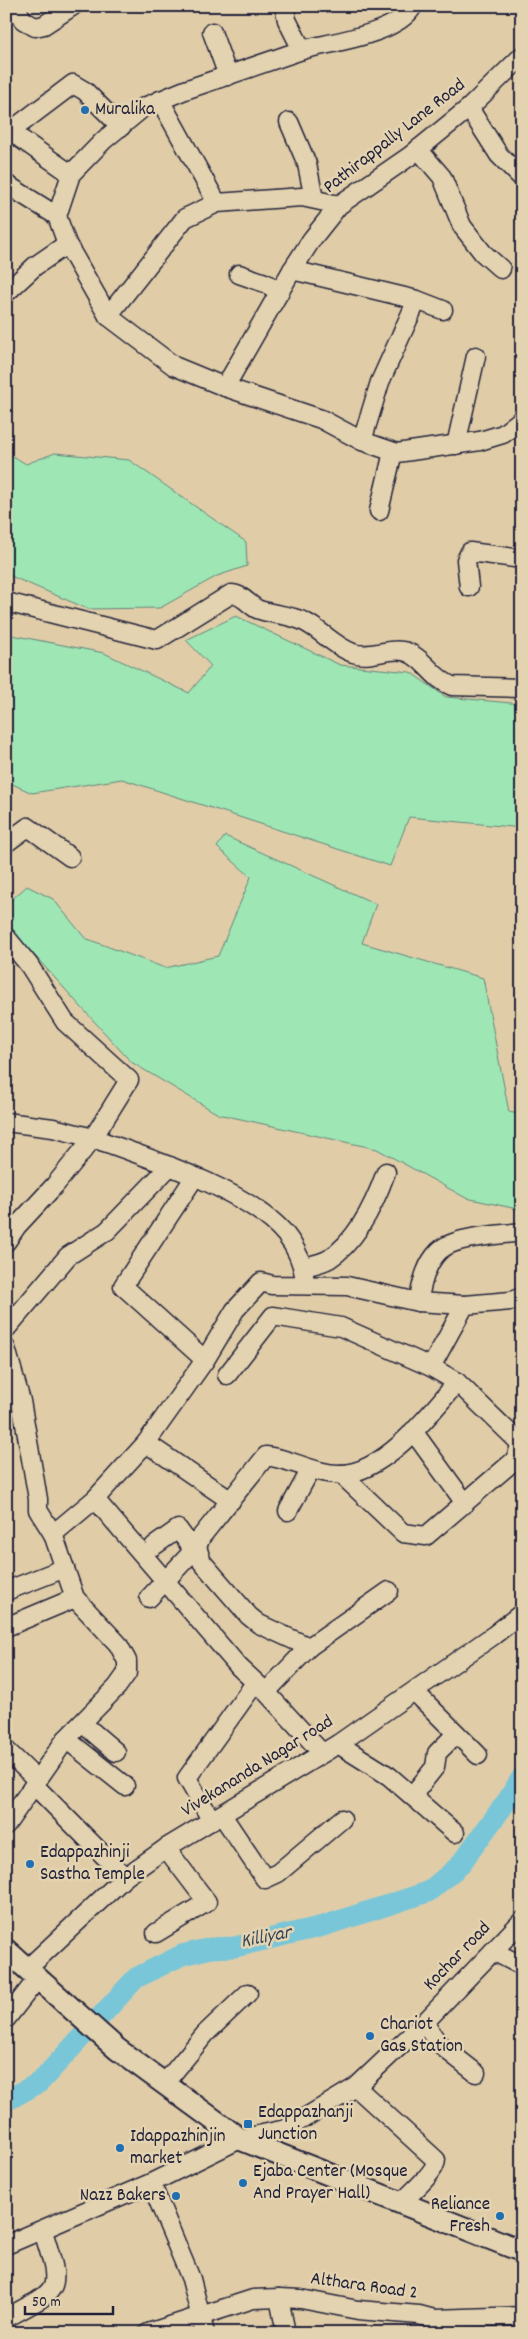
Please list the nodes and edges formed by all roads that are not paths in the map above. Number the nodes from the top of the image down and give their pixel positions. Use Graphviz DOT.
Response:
graph roads {
  1 [pos="15,6"];
  2 [pos="73,6"];
  3 [pos="284,6"];
  4 [pos="413,6"];
  5 [pos="212,32"];
  6 [pos="302,50"];
  7 [pos="522,56"];
  8 [pos="228,76"];
  9 [pos="160,100"];
  10 [pos="469,108"];
  11 [pos="289,122"];
  12 [pos="121,126"];
  13 [pos="418,149"];
  14 [pos="71,174"];
  15 [pos="522,178"];
  16 [pos="6,184"];
  17 [pos="314,199"];
  18 [pos="218,203"];
  19 [pos="339,205"];
  20 [pos="57,216"];
  21 [pos="67,244"];
  22 [pos="501,269"];
  23 [pos="292,270"];
  24 [pos="239,274"];
  25 [pos="280,292"];
  26 [pos="6,293"];
  27 [pos="417,300"];
  28 [pos="443,310"];
  29 [pos="108,316"];
  30 [pos="476,356"];
  31 [pos="226,387"];
  32 [pos="522,419"];
  33 [pos="362,441"];
  34 [pos="456,445"];
  35 [pos="393,452"];
  36 [pos="379,511"];
  37 [pos="522,559"];
  38 [pos="469,587"];
  39 [pos="6,602"];
  40 [pos="522,688"];
  41 [pos="6,843"];
  42 [pos="70,857"];
  43 [pos="6,936"];
  44 [pos="6,1122"];
  45 [pos="93,1138"];
  46 [pos="170,1166"];
  47 [pos="386,1172"];
  48 [pos="194,1178"];
  49 [pos="522,1232"];
  50 [pos="6,1242"];
  51 [pos="304,1276"];
  52 [pos="516,1299"];
  53 [pos="418,1302"];
  54 [pos="465,1305"];
  55 [pos="6,1329"];
  56 [pos="6,1348"];
  57 [pos="205,1360"];
  58 [pos="432,1367"];
  59 [pos="227,1375"];
  60 [pos="457,1382"];
  61 [pos="14,1405"];
  62 [pos="413,1431"];
  63 [pos="146,1443"];
  64 [pos="521,1446"];
  65 [pos="310,1469"];
  66 [pos="341,1474"];
  67 [pos="95,1499"];
  68 [pos="231,1501"];
  69 [pos="465,1503"];
  70 [pos="288,1511"];
  71 [pos="53,1534"];
  72 [pos="154,1546"];
  73 [pos="196,1549"];
  74 [pos="65,1568"];
  75 [pos="166,1581"];
  76 [pos="6,1591"];
  77 [pos="389,1591"];
  78 [pos="75,1598"];
  79 [pos="150,1598"];
  80 [pos="522,1613"];
  81 [pos="6,1627"];
  82 [pos="310,1647"];
  83 [pos="261,1688"];
  84 [pos="415,1692"];
  85 [pos="82,1723"];
  86 [pos="456,1734"];
  87 [pos="66,1739"];
  88 [pos="338,1744"];
  89 [pos="6,1750"];
  90 [pos="116,1752"];
  91 [pos="322,1752"];
  92 [pos="478,1755"];
  93 [pos="36,1782"];
  94 [pos="125,1786"];
  95 [pos="412,1796"];
  96 [pos="217,1818"];
  97 [pos="342,1819"];
  98 [pos="6,1825"];
  99 [pos="455,1833"];
  100 [pos="166,1848"];
  101 [pos="125,1877"];
  102 [pos="522,1921"];
  103 [pos="156,1933"];
  104 [pos="6,1950"];
  105 [pos="493,1951"];
  106 [pos="522,1966"];
  107 [pos="32,1973"];
  108 [pos="248,1993"];
  109 [pos="6,2019"];
  110 [pos="424,2023"];
  111 [pos="476,2073"];
  112 [pos="164,2084"];
  113 [pos="356,2087"];
  114 [pos="240,2139"];
  115 [pos="151,2183"];
  116 [pos="401,2204"];
  117 [pos="43,2231"];
  118 [pos="6,2245"];
  119 [pos="522,2251"];
  120 [pos="279,2298"];
  121 [pos="202,2315"];
  122 [pos="522,2316"];
  123 [pos="6,2318"];
  124 [pos="148,2333"];
  125 [pos="205,2333"];
  126 [pos="286,2333"];
  1 -- 2 [label="street"];
  3 -- 6 [label="street"];
  4 -- 6 [label="street"];
  5 -- 8 [label="street"];
  6 -- 8 [label="street"];
  7 -- 10 [label="street, Pathirappally Lane Road"];
  8 -- 9 [label="street"];
  9 -- 12 [label="street"];
  9 -- 18 [label="street"];
  10 -- 13 [label="street, Pathirappally Lane Road"];
  10 -- 15 [label="street"];
  11 -- 17 [label="street"];
  12 -- 14 [label="street"];
  12 -- 14 [label="street"];
  13 -- 19 [label="street, Pathirappally Lane Road"];
  13 -- 22 [label="street"];
  14 -- 20 [label="street"];
  16 -- 20 [label="street"];
  17 -- 18 [label="street"];
  17 -- 19 [label="street"];
  18 -- 29 [label="street"];
  19 -- 23 [label="street, Pathirappally Lane Road"];
  20 -- 21 [label="street"];
  21 -- 26 [label="street"];
  21 -- 29 [label="street"];
  23 -- 25 [label="street, Pathirappally Lane Road"];
  23 -- 27 [label="street"];
  24 -- 25 [label="street"];
  25 -- 31 [label="street, Pathirappally Lane Road"];
  27 -- 28 [label="street"];
  27 -- 33 [label="street"];
  29 -- 31 [label="street"];
  30 -- 34 [label="street"];
  31 -- 33 [label="street"];
  32 -- 34 [label="street"];
  33 -- 35 [label="street"];
  34 -- 35 [label="street"];
  35 -- 36 [label="street"];
  37 -- 38 [label="street"];
  39 -- 40 [label="street"];
  41 -- 42 [label="street"];
  43 -- 45 [label="street"];
  44 -- 45 [label="street"];
  45 -- 46 [label="street"];
  45 -- 50 [label="street"];
  46 -- 48 [label="street"];
  46 -- 55 [label="street"];
  47 -- 51 [label="street"];
  48 -- 51 [label="street"];
  48 -- 57 [label="street"];
  49 -- 53 [label="street"];
  51 -- 53 [label="street"];
  51 -- 57 [label="street"];
  52 -- 54 [label="street"];
  53 -- 54 [label="street"];
  54 -- 58 [label="street"];
  56 -- 61 [label="street"];
  57 -- 63 [label="street"];
  58 -- 59 [label="street"];
  58 -- 60 [label="street"];
  60 -- 62 [label="street"];
  60 -- 64 [label="street"];
  61 -- 71 [label="street"];
  62 -- 66 [label="street"];
  62 -- 69 [label="street"];
  63 -- 67 [label="street"];
  63 -- 68 [label="street"];
  64 -- 69 [label="street"];
  65 -- 66 [label="street"];
  65 -- 68 [label="street"];
  65 -- 70 [label="street"];
  66 -- 69 [label="street"];
  67 -- 71 [label="street"];
  67 -- 75 [label="street"];
  68 -- 73 [label="street"];
  71 -- 74 [label="street"];
  72 -- 73 [label="street"];
  73 -- 75 [label="street"];
  73 -- 82 [label="street"];
  74 -- 76 [label="street"];
  74 -- 78 [label="street"];
  75 -- 79 [label="street"];
  75 -- 83 [label="street"];
  77 -- 82 [label="street"];
  78 -- 81 [label="street"];
  78 -- 85 [label="street"];
  80 -- 84 [label="street, Vivekananda Nagar road"];
  82 -- 83 [label="street"];
  83 -- 91 [label="street"];
  83 -- 96 [label="street"];
  84 -- 86 [label="street"];
  84 -- 88 [label="street, Vivekananda Nagar road"];
  85 -- 87 [label="street"];
  85 -- 90 [label="street"];
  86 -- 92 [label="street"];
  86 -- 95 [label="street"];
  87 -- 93 [label="street"];
  87 -- 94 [label="street"];
  88 -- 91 [label="street, Vivekananda Nagar road"];
  88 -- 95 [label="street"];
  89 -- 93 [label="street"];
  91 -- 96 [label="street, Vivekananda Nagar road"];
  93 -- 98 [label="street"];
  93 -- 101 [label="street"];
  95 -- 99 [label="street"];
  96 -- 97 [label="street"];
  96 -- 100 [label="street, Vivekananda Nagar road"];
  100 -- 101 [label="street, Vivekananda Nagar road"];
  100 -- 103 [label="street"];
  101 -- 107 [label="street, Vivekananda Nagar road"];
  102 -- 105 [label="street, Kochar road"];
  104 -- 107 [label="main road"];
  105 -- 106 [label="street"];
  105 -- 110 [label="street, Kochar road"];
  107 -- 109 [label="street, Vivekananda Nagar road"];
  107 -- 112 [label="main road"];
  108 -- 112 [label="street"];
  110 -- 111 [label="street"];
  110 -- 113 [label="street, Kochar road"];
  112 -- 114 [label="main road"];
  113 -- 114 [label="street, Kochar road"];
  113 -- 116 [label="street"];
  114 -- 115 [label="street, Kochar road"];
  114 -- 116 [label="main road"];
  115 -- 117 [label="street, Kochar road"];
  115 -- 121 [label="street"];
  116 -- 119 [label="main road"];
  117 -- 118 [label="street, Kochar road"];
  117 -- 123 [label="street"];
  120 -- 121 [label="street, Althara Road 2"];
  120 -- 122 [label="street, Althara Road 2"];
  120 -- 126 [label="street"];
  121 -- 124 [label="street, Althara Road 2"];
  121 -- 125 [label="street"];
}
